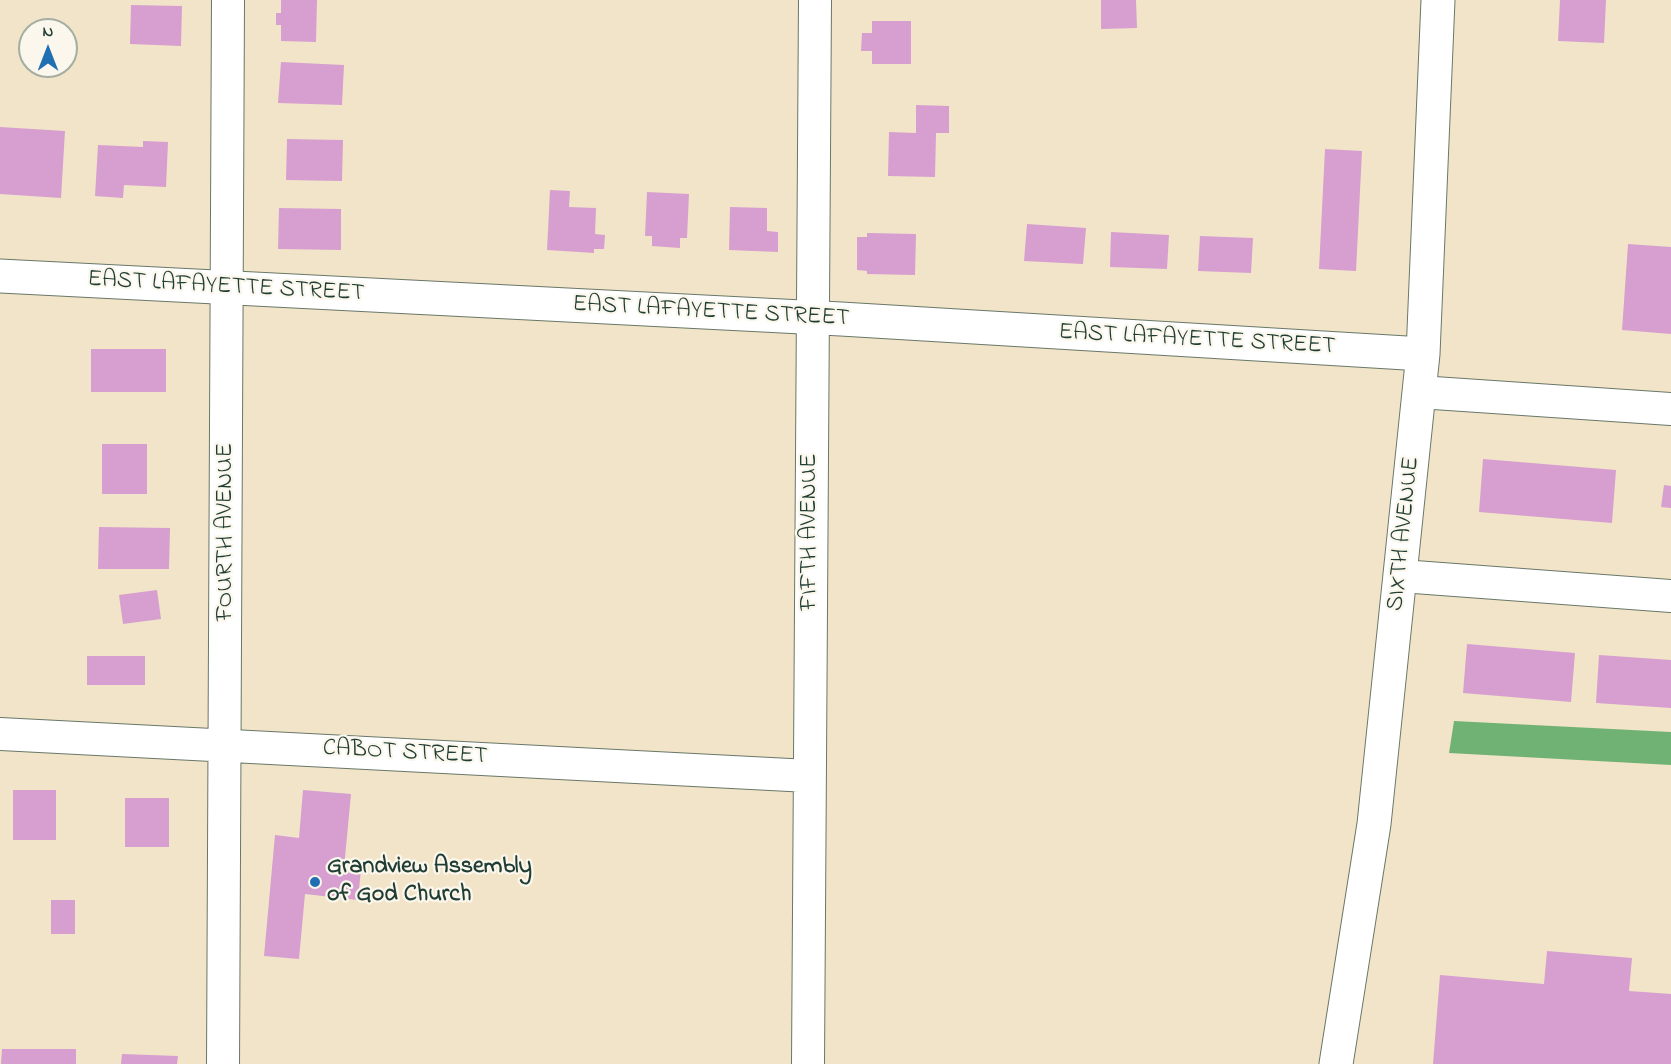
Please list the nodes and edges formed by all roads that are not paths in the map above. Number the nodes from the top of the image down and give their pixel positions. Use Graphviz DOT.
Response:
graph roads {
  1 [pos="228,0"];
  2 [pos="815,0"];
  3 [pos="1438,0"];
  4 [pos="0,276"];
  5 [pos="228,288"];
  6 [pos="812,318"];
  7 [pos="1423,354"];
  8 [pos="1419,392"];
  9 [pos="1671,409"];
  10 [pos="1401,576"];
  11 [pos="1671,596"];
  12 [pos="0,734"];
  13 [pos="226,745"];
  14 [pos="809,776"];
  15 [pos="223,1064"];
  16 [pos="808,1064"];
  17 [pos="1336,1064"];
  1 -- 5 [label="street, FOURTH AVENUE"];
  2 -- 6 [label="street, FIFTH AVENUE"];
  3 -- 7 [label="street, SIXTH AVENUE"];
  4 -- 5 [label="street, EAST LAFAYETTE STREET"];
  5 -- 6 [label="street, EAST LAFAYETTE STREET"];
  5 -- 13 [label="street, FOURTH AVENUE"];
  6 -- 7 [label="street, EAST LAFAYETTE STREET"];
  6 -- 14 [label="street, FIFTH AVENUE"];
  7 -- 8 [label="street, SIXTH AVENUE"];
  8 -- 9 [label="street"];
  8 -- 10 [label="street, SIXTH AVENUE"];
  10 -- 11 [label="street"];
  10 -- 17 [label="street, SIXTH AVENUE"];
  12 -- 13 [label="street, CABOT STREET"];
  13 -- 14 [label="street, CABOT STREET"];
  13 -- 15 [label="street, FOURTH AVENUE"];
  14 -- 16 [label="street, FIFTH AVENUE"];
}
